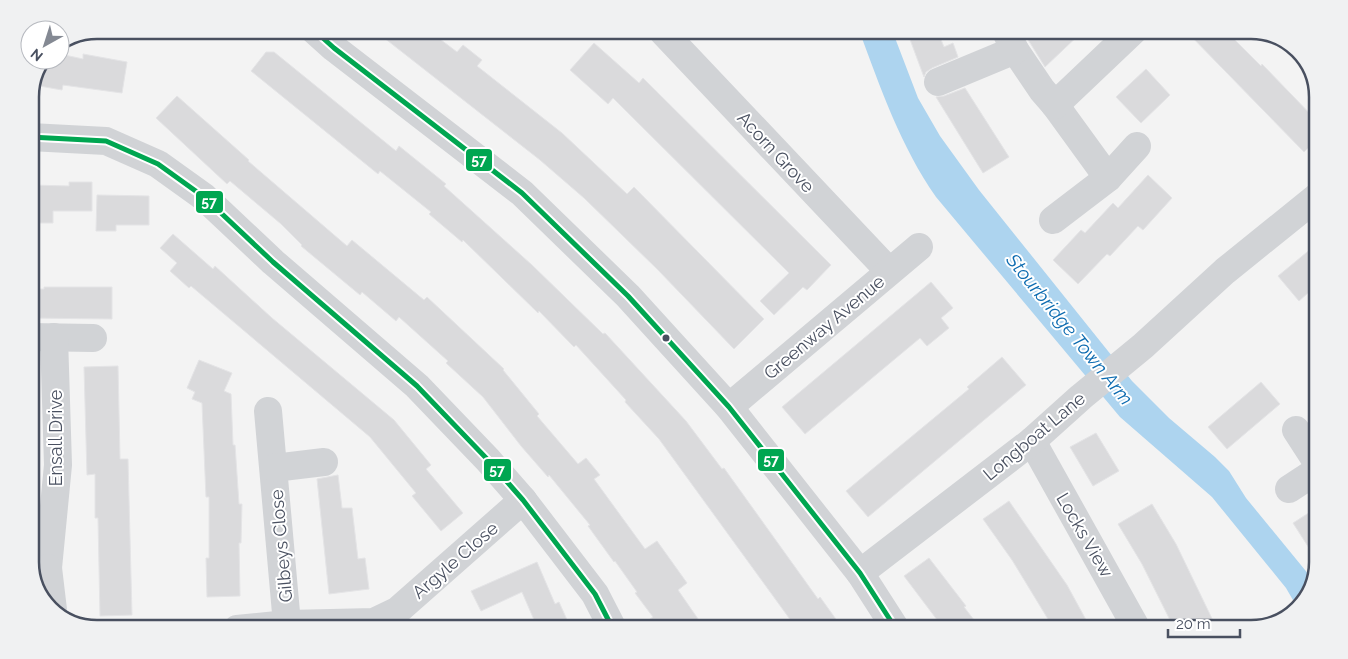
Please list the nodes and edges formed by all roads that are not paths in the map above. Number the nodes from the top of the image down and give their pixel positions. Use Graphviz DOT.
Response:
graph roads {
  1 [pos="324,39"];
  2 [pos="670,39"];
  3 [pos="1125,39"];
  4 [pos="1010,40"];
  5 [pos="938,82"];
  6 [pos="1055,105"];
  7 [pos="39,137"];
  8 [pos="1137,146"];
  9 [pos="1108,178"];
  10 [pos="1309,203"];
  11 [pos="1053,220"];
  12 [pos="919,247"];
  13 [pos="889,271"];
  14 [pos="42,337"];
  15 [pos="93,338"];
  16 [pos="729,406"];
  17 [pos="268,411"];
  18 [pos="1296,430"];
  19 [pos="1032,440"];
  20 [pos="1309,450"];
  21 [pos="324,462"];
  22 [pos="274,468"];
  23 [pos="1309,476"];
  24 [pos="1289,489"];
  25 [pos="523,500"];
  26 [pos="39,568"];
  27 [pos="40,570"];
  28 [pos="860,573"];
  29 [pos="46,590"];
  30 [pos="288,620"];
  31 [pos="385,620"];
  32 [pos="608,620"];
  33 [pos="890,620"];
  34 [pos="1132,620"];
  1 -- 16 [label="street"];
  2 -- 13 [label="street, Acorn Grove"];
  3 -- 6 [label="street"];
  4 -- 5 [label="street"];
  4 -- 6 [label="street"];
  6 -- 9 [label="street"];
  7 -- 25 [label="street"];
  8 -- 9 [label="street"];
  9 -- 11 [label="street"];
  10 -- 19 [label="street, Longboat Lane"];
  12 -- 13 [label="street, Greenway Avenue"];
  13 -- 16 [label="street, Greenway Avenue"];
  14 -- 15 [label="street, Ensall Drive"];
  14 -- 26 [label="street, Ensall Drive"];
  16 -- 28 [label="street"];
  17 -- 22 [label="street, Gilbeys Close"];
  18 -- 20 [label="street"];
  19 -- 28 [label="street, Longboat Lane"];
  19 -- 34 [label="street, Locks View"];
  21 -- 22 [label="street, Gilbeys Close"];
  22 -- 30 [label="street, Gilbeys Close"];
  23 -- 24 [label="street"];
  25 -- 31 [label="street, Argyle Close"];
  25 -- 32 [label="street"];
  27 -- 29 [label="street, Ensall Drive"];
  28 -- 33 [label="street"];
}
